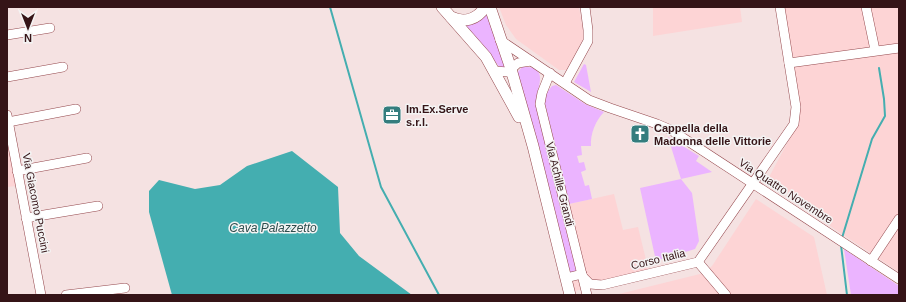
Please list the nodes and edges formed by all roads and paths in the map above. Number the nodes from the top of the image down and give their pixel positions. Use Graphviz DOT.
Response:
graph roads {
  1 [pos="485,7"];
  2 [pos="490,7"];
  3 [pos="584,7"];
  4 [pos="780,7"];
  5 [pos="866,7"];
  6 [pos="443,9"];
  7 [pos="50,28"];
  8 [pos="7,35"];
  9 [pos="500,40"];
  10 [pos="899,48"];
  11 [pos="875,50"];
  12 [pos="531,61"];
  13 [pos="789,63"];
  14 [pos="63,67"];
  15 [pos="511,69"];
  16 [pos="495,71"];
  17 [pos="550,73"];
  18 [pos="7,77"];
  19 [pos="565,83"];
  20 [pos="76,109"];
  21 [pos="8,119"];
  22 [pos="533,146"];
  23 [pos="87,158"];
  24 [pos="18,171"];
  25 [pos="753,184"];
  26 [pos="98,206"];
  27 [pos="26,218"];
  28 [pos="899,219"];
  29 [pos="872,261"];
  30 [pos="698,262"];
  31 [pos="582,276"];
  32 [pos="566,278"];
  33 [pos="899,279"];
  34 [pos="602,285"];
  35 [pos="125,288"];
  36 [pos="41,295"];
  37 [pos="66,295"];
  38 [pos="570,295"];
  39 [pos="589,295"];
  40 [pos="726,295"];
  1 -- 6 [label="main road, Via Achille Grandi"];
  2 -- 9 [label="main road, Via Achille Grandi"];
  3 -- 19 [label="street"];
  4 -- 13 [label="street, Corso Italia"];
  5 -- 11 [label="street"];
  6 -- 16 [label="main road, Via Achille Grandi"];
  7 -- 8 [label="street"];
  9 -- 12 [label="street, Via Quattro Novembre"];
  9 -- 15 [label="main road, Via Achille Grandi"];
  10 -- 11 [label="street"];
  11 -- 13 [label="street"];
  12 -- 15 [label="street"];
  12 -- 17 [label="street, Via Quattro Novembre"];
  13 -- 25 [label="street, Corso Italia"];
  14 -- 18 [label="street"];
  15 -- 16 [label="street"];
  15 -- 22 [label="main road, Via Achille Grandi"];
  16 -- 22 [label="main road, Via Achille Grandi"];
  17 -- 19 [label="street, Via Quattro Novembre"];
  17 -- 31 [label="street, Via Achille Grandi"];
  19 -- 25 [label="street, Via Quattro Novembre"];
  20 -- 21 [label="street"];
  21 -- 24 [label="street, Via Giacomo Puccini"];
  22 -- 32 [label="main road, Via Achille Grandi"];
  23 -- 24 [label="street"];
  24 -- 27 [label="street, Via Giacomo Puccini"];
  25 -- 29 [label="street, Via Quattro Novembre"];
  25 -- 30 [label="street, Corso Italia"];
  26 -- 27 [label="street"];
  27 -- 36 [label="street, Via Giacomo Puccini"];
  28 -- 29 [label="street"];
  29 -- 33 [label="street, Via Quattro Novembre"];
  30 -- 34 [label="street, Corso Italia"];
  30 -- 40 [label="street"];
  31 -- 32 [label="street"];
  31 -- 34 [label="street"];
  31 -- 39 [label="street, Via Achille Grandi"];
  32 -- 38 [label="main road, Via Achille Grandi"];
  34 -- 39 [label="street, Corso Italia"];
  35 -- 37 [label="street"];
}
